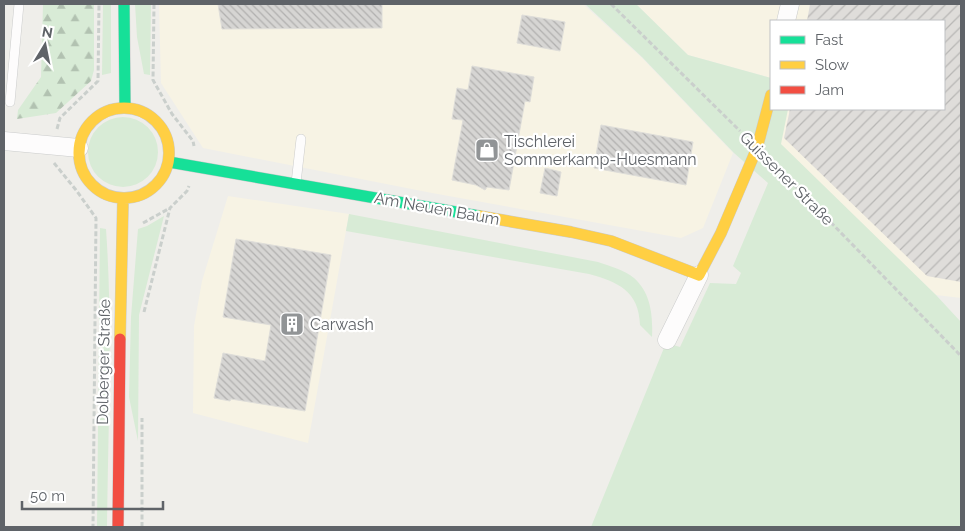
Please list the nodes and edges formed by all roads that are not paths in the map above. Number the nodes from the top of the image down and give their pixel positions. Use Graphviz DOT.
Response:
graph roads {
  1 [pos="19,4"];
  2 [pos="124,4"];
  3 [pos="790,4"];
  4 [pos="786,20"];
  5 [pos="770,99"];
  6 [pos="10,102"];
  7 [pos="125,108"];
  8 [pos="301,138"];
  9 [pos="4,141"];
  10 [pos="79,148"];
  11 [pos="169,162"];
  12 [pos="296,184"];
  13 [pos="123,198"];
  14 [pos="699,275"];
  15 [pos="667,340"];
  16 [pos="118,527"];
  1 -- 6 [label="lane"];
  2 -- 7 [label="street"];
  3 -- 4 [label="street"];
  5 -- 14 [label="street"];
  7 -- 10 [label="street"];
  7 -- 11 [label="street"];
  8 -- 12 [label="lane"];
  9 -- 10 [label="street"];
  10 -- 13 [label="street"];
  11 -- 12 [label="street, Am Neuen Baum"];
  11 -- 13 [label="street"];
  12 -- 14 [label="street, Am Neuen Baum"];
  13 -- 16 [label="street, Dolberger Straße"];
  14 -- 15 [label="street"];
}
